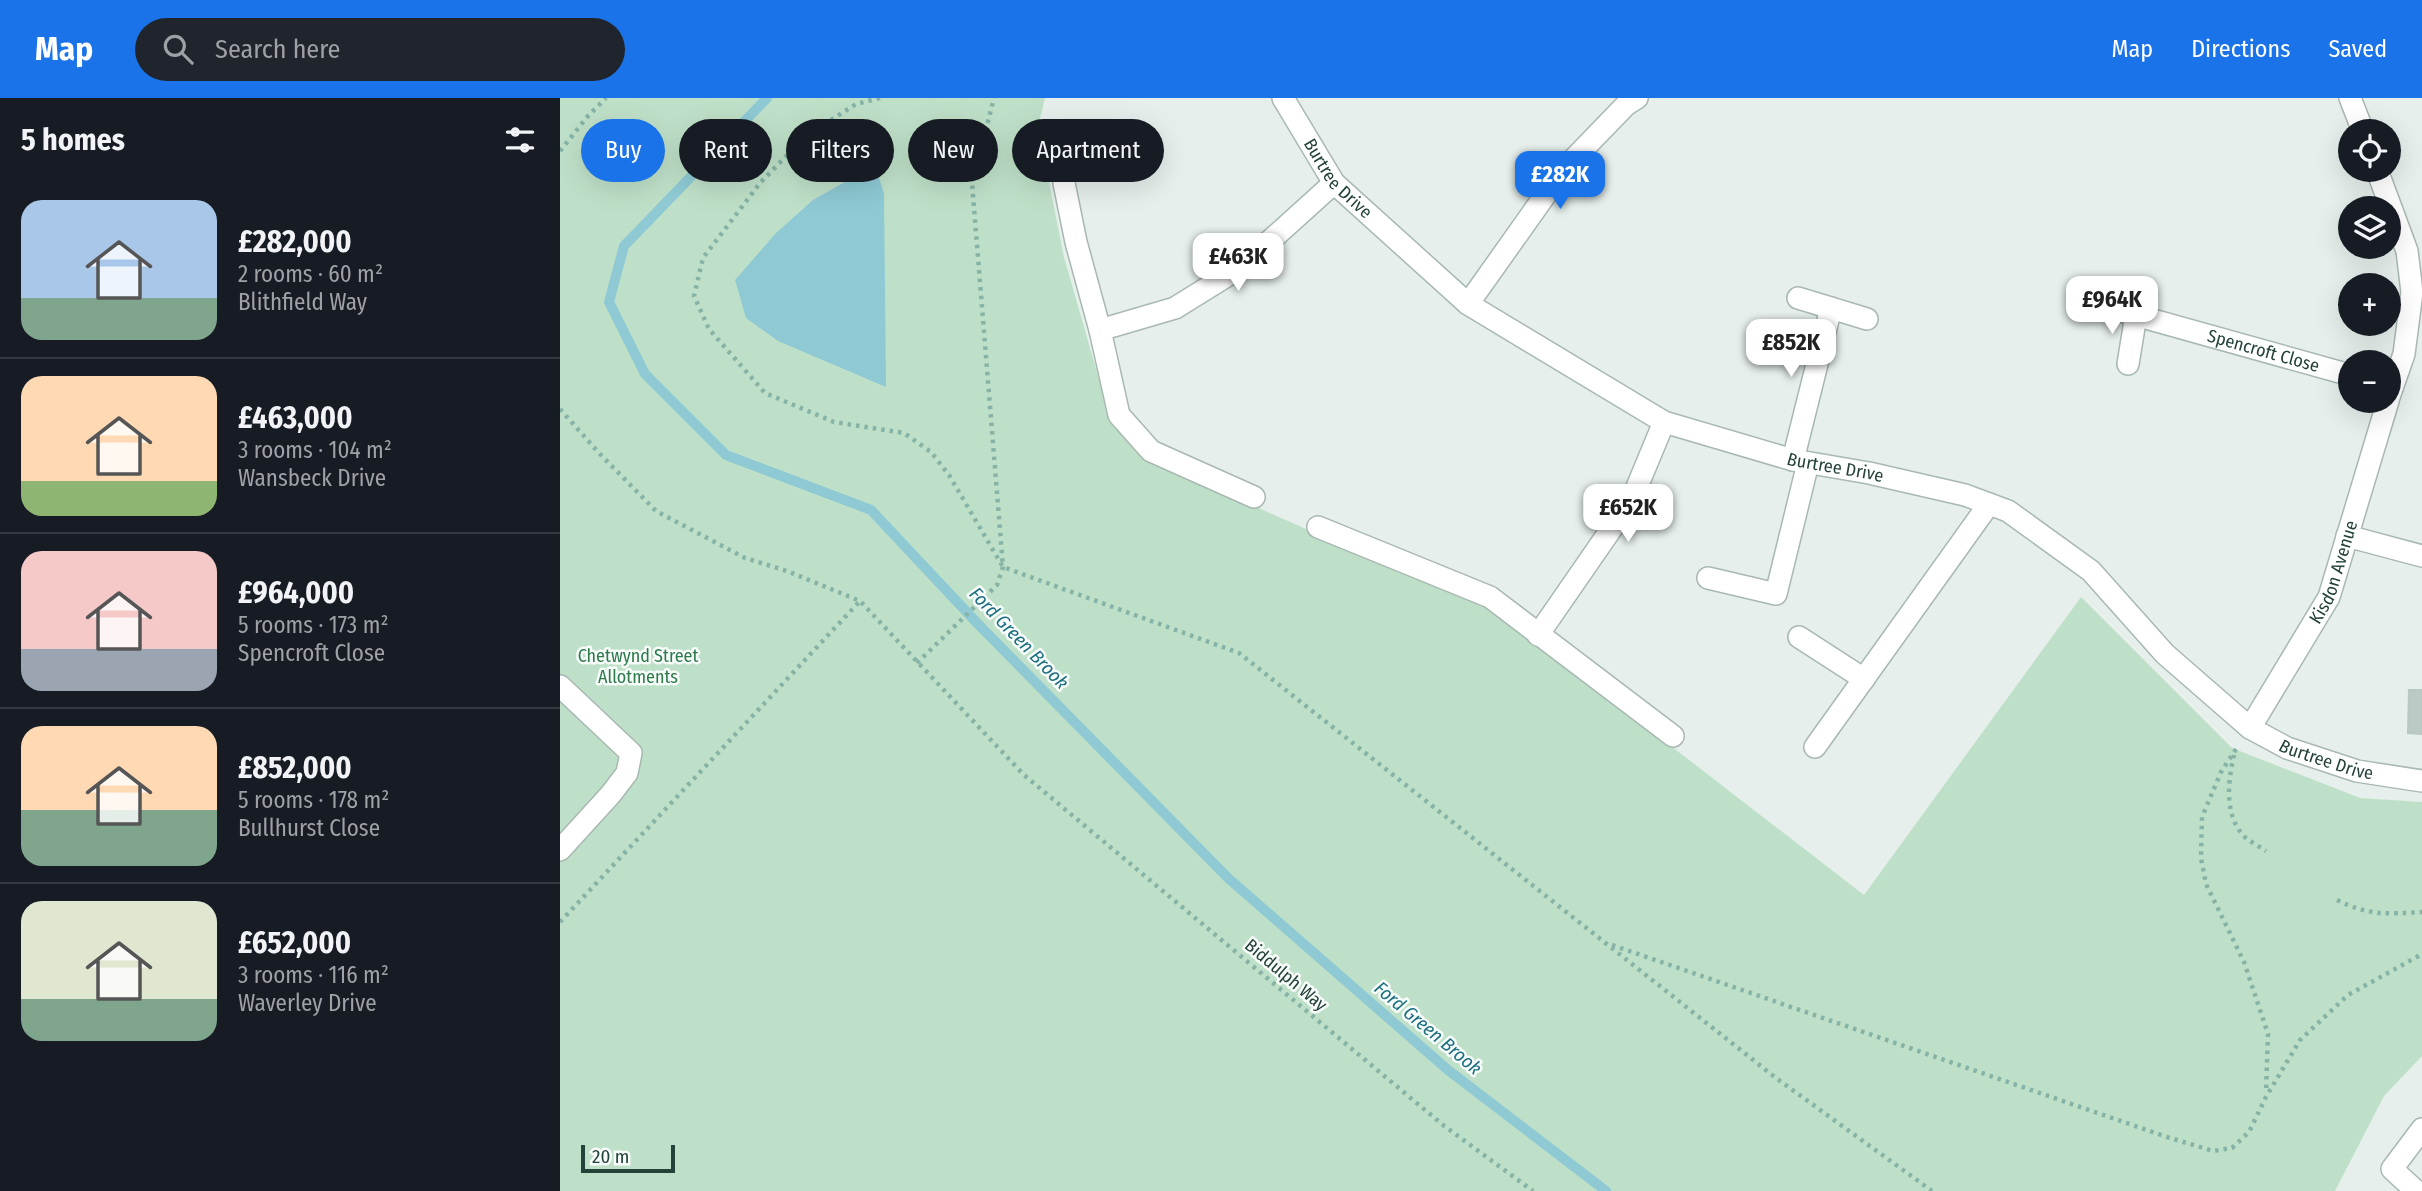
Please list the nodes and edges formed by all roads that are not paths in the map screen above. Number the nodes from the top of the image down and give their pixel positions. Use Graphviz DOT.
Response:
graph roads {
  1 [pos="1283,98"];
  2 [pos="1637,98"];
  3 [pos="2350,98"];
  4 [pos="2358,119"];
  5 [pos="2381,182"];
  6 [pos="1064,183"];
  7 [pos="1334,183"];
  8 [pos="1798,298"];
  9 [pos="2092,303"];
  10 [pos="1468,304"];
  11 [pos="1831,308"];
  12 [pos="2136,316"];
  13 [pos="1867,319"];
  14 [pos="1100,330"];
  15 [pos="2401,362"];
  16 [pos="2128,364"];
  17 [pos="2338,372"];
  18 [pos="2383,413"];
  19 [pos="1664,422"];
  20 [pos="1801,462"];
  21 [pos="1254,497"];
  22 [pos="1989,504"];
  23 [pos="1318,527"];
  24 [pos="2347,536"];
  25 [pos="2422,556"];
  26 [pos="1708,578"];
  27 [pos="1538,635"];
  28 [pos="1799,637"];
  29 [pos="1864,679"];
  30 [pos="560,686"];
  31 [pos="2250,728"];
  32 [pos="1673,736"];
  33 [pos="1815,747"];
  34 [pos="2422,781"];
  35 [pos="560,850"];
  36 [pos="2422,1129"];
  37 [pos="2416,1191"];
  1 -- 7 [label="street, Burtree Drive"];
  2 -- 10 [label="street"];
  3 -- 4 [label="street"];
  5 -- 15 [label="street, Kisdon Avenue"];
  6 -- 14 [label="street"];
  7 -- 10 [label="street, Burtree Drive"];
  7 -- 14 [label="street"];
  8 -- 11 [label="street"];
  9 -- 12 [label="street, Spencroft Close"];
  10 -- 19 [label="street, Burtree Drive"];
  11 -- 13 [label="street"];
  11 -- 20 [label="street"];
  12 -- 16 [label="street"];
  12 -- 17 [label="street, Spencroft Close"];
  14 -- 21 [label="street"];
  18 -- 24 [label="street, Kisdon Avenue"];
  19 -- 20 [label="street, Burtree Drive"];
  19 -- 27 [label="street"];
  20 -- 22 [label="street, Burtree Drive"];
  20 -- 26 [label="street"];
  22 -- 29 [label="street"];
  22 -- 31 [label="street, Burtree Drive"];
  23 -- 27 [label="street"];
  24 -- 25 [label="street"];
  24 -- 31 [label="street, Kisdon Avenue"];
  27 -- 32 [label="street"];
  28 -- 29 [label="street"];
  29 -- 33 [label="street"];
  30 -- 35 [label="street"];
  31 -- 34 [label="street, Burtree Drive"];
  36 -- 37 [label="street"];
}
